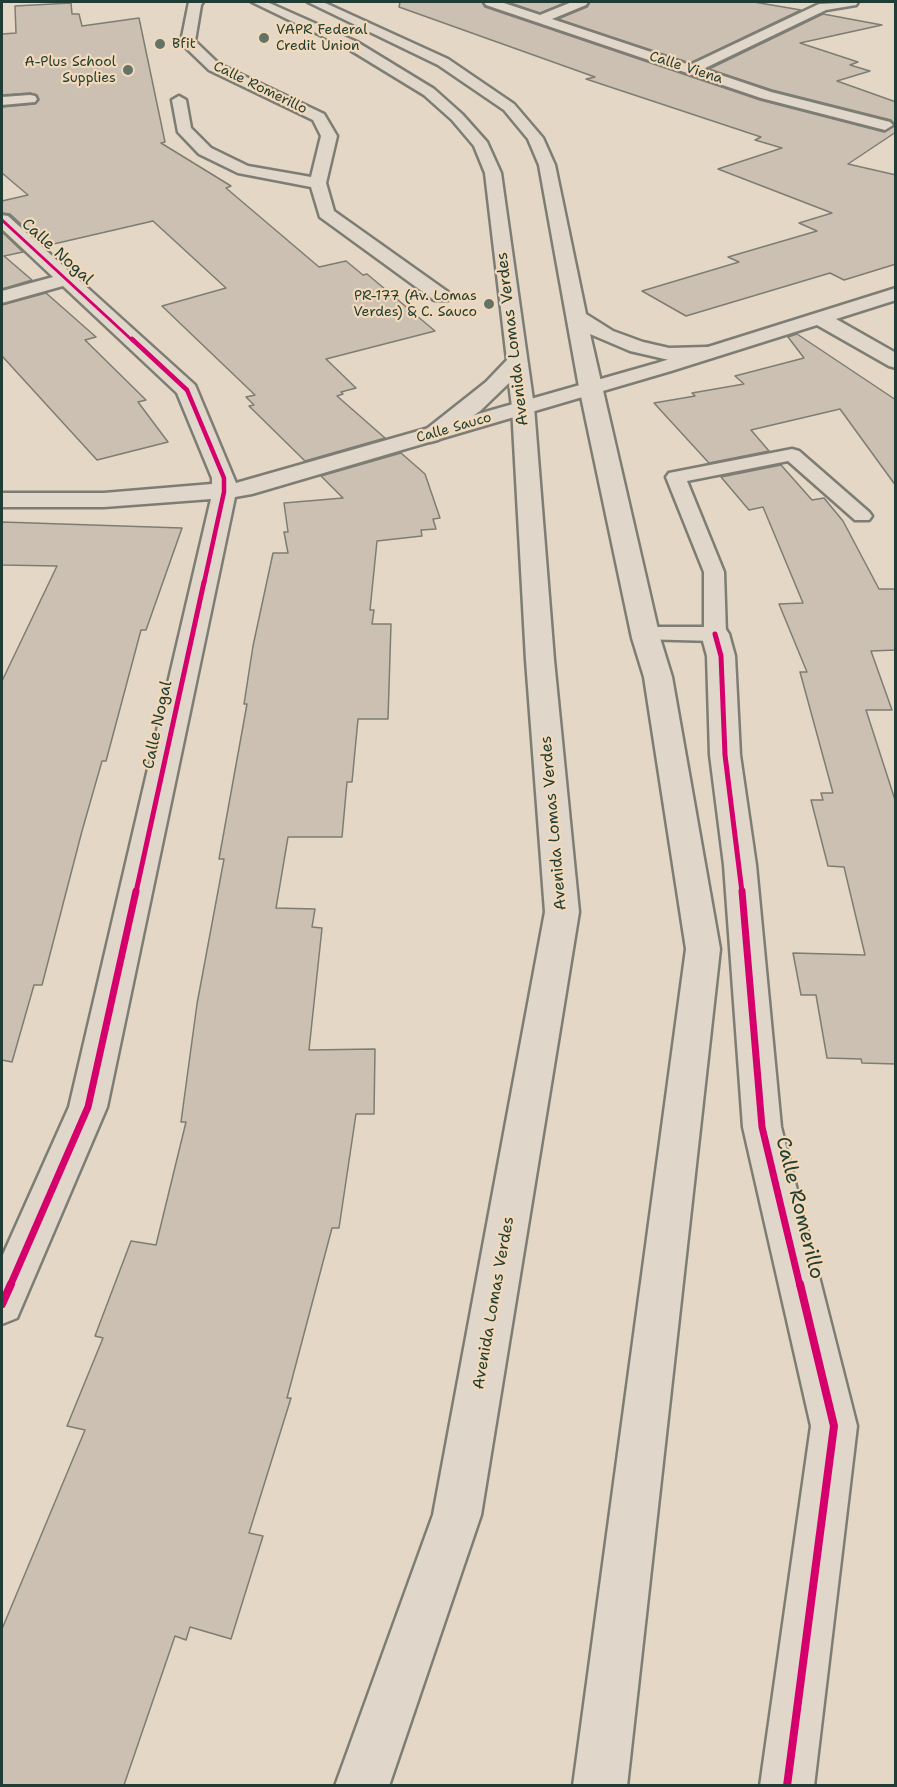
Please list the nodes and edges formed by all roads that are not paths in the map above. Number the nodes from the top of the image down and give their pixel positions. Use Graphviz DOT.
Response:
graph roads {
  1 [pos="197,2"];
  2 [pos="258,2"];
  3 [pos="314,2"];
  4 [pos="490,2"];
  5 [pos="582,2"];
  6 [pos="852,2"];
  7 [pos="540,19"];
  8 [pos="690,70"];
  9 [pos="30,99"];
  10 [pos="179,100"];
  11 [pos="2,101"];
  12 [pos="885,125"];
  13 [pos="318,183"];
  14 [pos="2,220"];
  15 [pos="67,279"];
  16 [pos="896,294"];
  17 [pos="441,296"];
  18 [pos="2,297"];
  19 [pos="576,317"];
  20 [pos="819,318"];
  21 [pos="707,353"];
  22 [pos="517,361"];
  23 [pos="896,362"];
  24 [pos="590,387"];
  25 [pos="523,407"];
  26 [pos="430,435"];
  27 [pos="224,492"];
  28 [pos="2,500"];
  29 [pos="862,516"];
  30 [pos="646,634"];
  31 [pos="715,634"];
  32 [pos="2,1304"];
  33 [pos="362,1785"];
  34 [pos="600,1785"];
  35 [pos="787,1785"];
  1 -- 13 [label="street, Calle Romerillo"];
  2 -- 22 [label="street, Avenida Lomas Verdes"];
  3 -- 19 [label="street"];
  4 -- 7 [label="street, Calle Viena"];
  5 -- 7 [label="street"];
  6 -- 8 [label="street"];
  7 -- 8 [label="street, Calle Viena"];
  8 -- 12 [label="street, Calle Viena"];
  9 -- 11 [label="street"];
  10 -- 13 [label="street"];
  13 -- 17 [label="street, Calle Romerillo"];
  14 -- 15 [label="street, Calle Nogal"];
  15 -- 18 [label="street"];
  15 -- 27 [label="street, Calle Nogal"];
  16 -- 20 [label="street, Calle Sauco"];
  19 -- 21 [label="street"];
  19 -- 24 [label="street"];
  20 -- 21 [label="street, Calle Sauco"];
  20 -- 23 [label="street"];
  21 -- 24 [label="street, Calle Sauco"];
  22 -- 25 [label="street, Avenida Lomas Verdes"];
  22 -- 26 [label="street"];
  24 -- 25 [label="street, Calle Sauco"];
  24 -- 30 [label="street"];
  25 -- 26 [label="street, Calle Sauco"];
  25 -- 33 [label="street, Avenida Lomas Verdes"];
  26 -- 27 [label="street, Calle Sauco"];
  27 -- 28 [label="street, Calle Sauco"];
  27 -- 32 [label="street, Calle Nogal"];
  29 -- 31 [label="lane"];
  30 -- 31 [label="lane"];
  30 -- 34 [label="street"];
  31 -- 35 [label="street, Calle Romerillo"];
}
